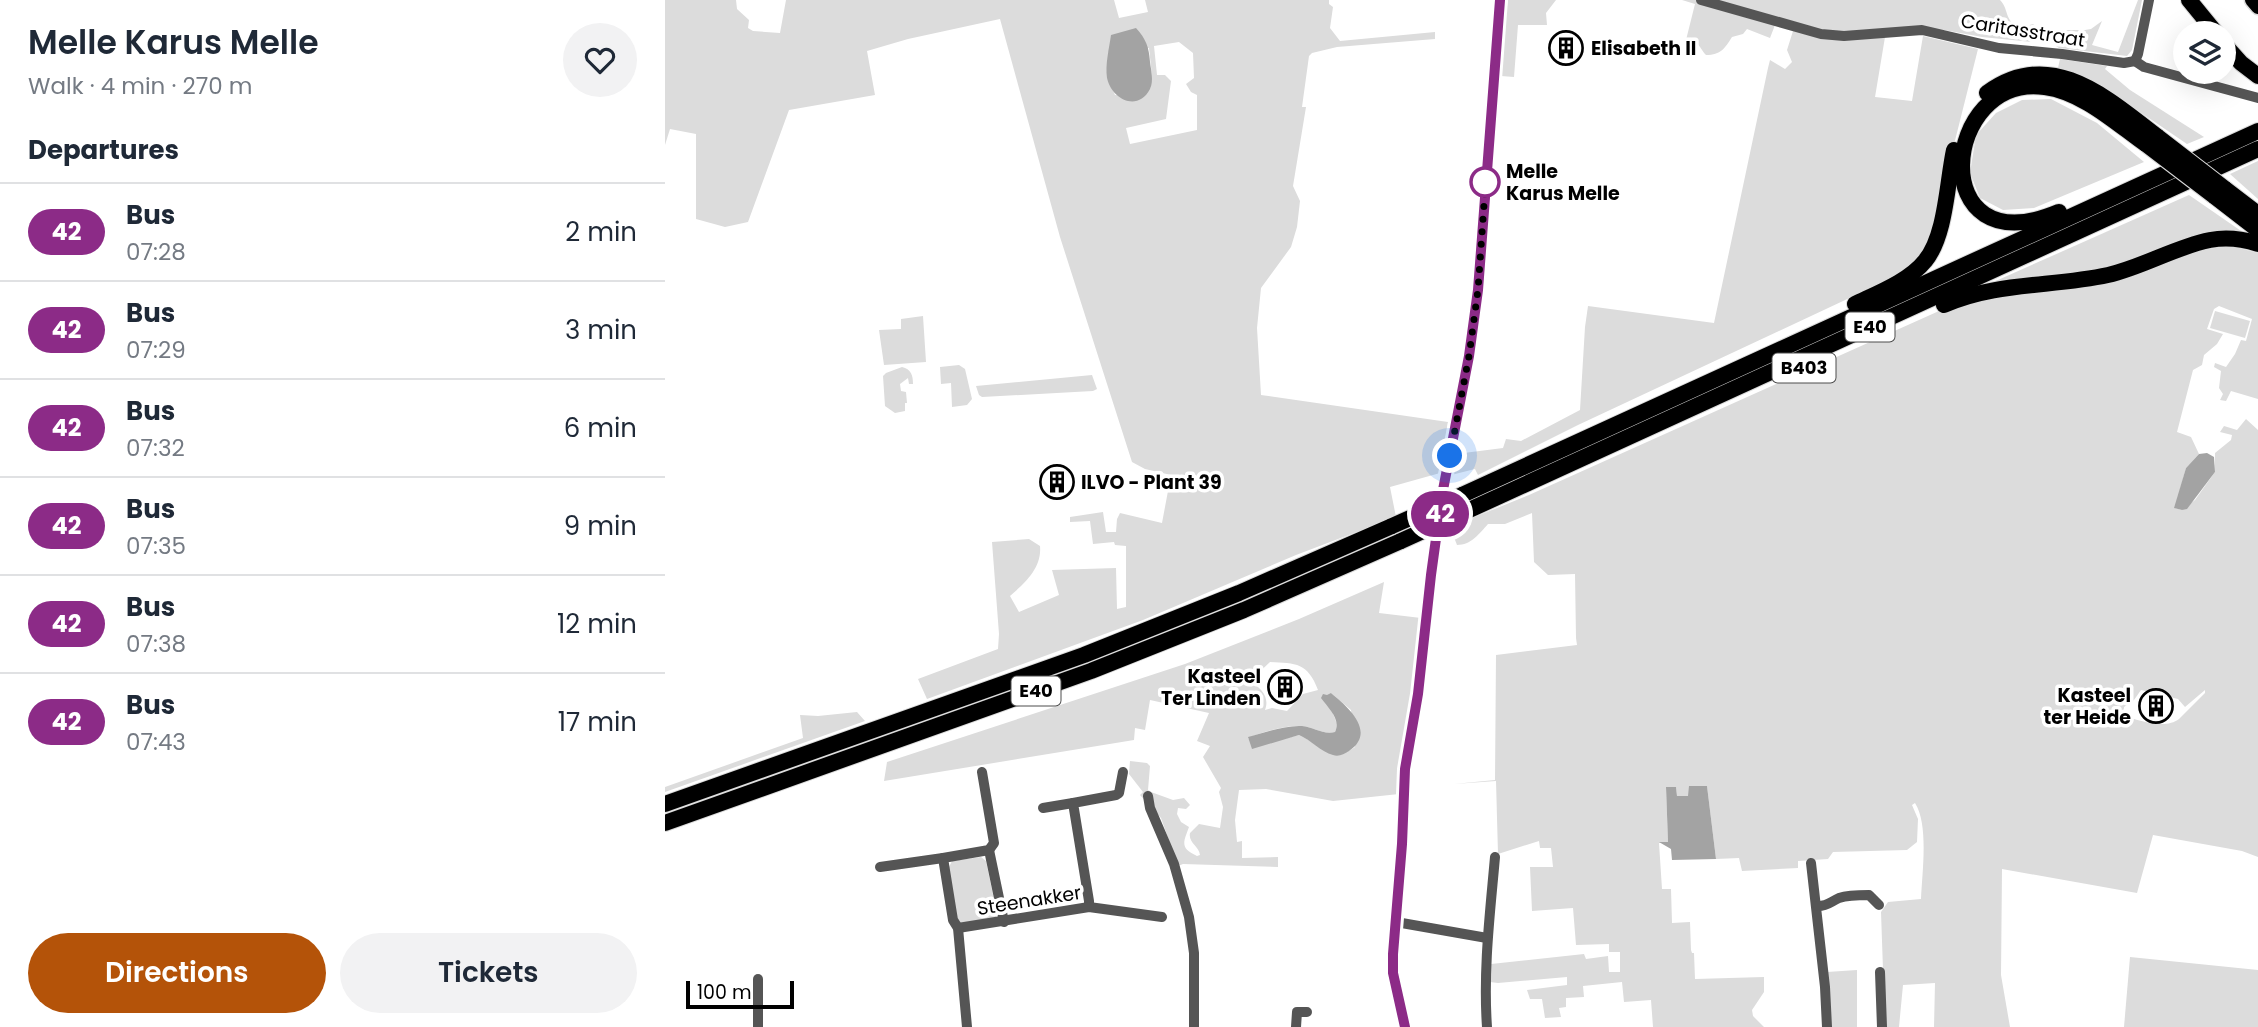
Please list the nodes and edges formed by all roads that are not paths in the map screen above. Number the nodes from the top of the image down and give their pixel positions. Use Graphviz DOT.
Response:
graph roads {
  1 [pos="1500,0"];
  2 [pos="1701,0"];
  3 [pos="2149,0"];
  4 [pos="2252,0"];
  5 [pos="2193,3"];
  6 [pos="2258,8"];
  7 [pos="2207,21"];
  8 [pos="2236,57"];
  9 [pos="2135,61"];
  10 [pos="2258,76"];
  11 [pos="2258,98"];
  12 [pos="2258,122"];
  13 [pos="2258,131"];
  14 [pos="2153,141"];
  15 [pos="2258,149"];
  16 [pos="2219,192"];
  17 [pos="2258,214"];
  18 [pos="2258,230"];
  19 [pos="2258,244"];
  20 [pos="1822,331"];
  21 [pos="1471,503"];
  22 [pos="1397,533"];
  23 [pos="982,772"];
  24 [pos="1123,772"];
  25 [pos="1148,796"];
  26 [pos="1073,803"];
  27 [pos="665,804"];
  28 [pos="1043,808"];
  29 [pos="665,823"];
  30 [pos="992,847"];
  31 [pos="1495,857"];
  32 [pos="943,858"];
  33 [pos="1811,863"];
  34 [pos="880,867"];
  35 [pos="1879,905"];
  36 [pos="1818,906"];
  37 [pos="1089,907"];
  38 [pos="1161,917"];
  39 [pos="1004,922"];
  40 [pos="1396,922"];
  41 [pos="958,928"];
  42 [pos="1487,938"];
  43 [pos="1880,972"];
  44 [pos="758,979"];
  45 [pos="1307,1012"];
  46 [pos="758,1027"];
  47 [pos="967,1027"];
  48 [pos="1194,1027"];
  49 [pos="1296,1027"];
  50 [pos="1405,1027"];
  51 [pos="1487,1027"];
  52 [pos="1827,1027"];
  53 [pos="1882,1027"];
  1 -- 40 [label="street"];
  2 -- 9 [label="street, Caritasstraat"];
  3 -- 9 [label="street"];
  4 -- 6 [label="main road"];
  5 -- 7 [label="highway"];
  8 -- 10 [label="highway"];
  9 -- 11 [label="street, Caritasstraat"];
  12 -- 14 [label="highway, B403"];
  13 -- 20 [label="highway, E40"];
  14 -- 16 [label="highway, B403, bridge"];
  14 -- 20 [label="highway, B403"];
  15 -- 21 [label="highway, E40"];
  16 -- 17 [label="highway, B403"];
  16 -- 18 [label="highway, B403"];
  19 -- 21 [label="highway, B403"];
  20 -- 21 [label="highway, E40"];
  21 -- 22 [label="highway, E40, bridge"];
  22 -- 27 [label="highway, E40"];
  22 -- 29 [label="highway, E40"];
  23 -- 30 [label="street"];
  24 -- 26 [label="street"];
  25 -- 48 [label="street"];
  26 -- 28 [label="street"];
  26 -- 37 [label="street"];
  30 -- 32 [label="street"];
  30 -- 39 [label="street"];
  31 -- 42 [label="street"];
  32 -- 34 [label="street"];
  32 -- 41 [label="street"];
  33 -- 36 [label="street"];
  35 -- 36 [label="street"];
  36 -- 52 [label="street"];
  37 -- 38 [label="street, Steenakker"];
  37 -- 39 [label="street, Steenakker"];
  39 -- 41 [label="street, Steenakker"];
  40 -- 42 [label="street"];
  40 -- 50 [label="street"];
  41 -- 47 [label="street, Steenakker"];
  42 -- 51 [label="street"];
  43 -- 53 [label="street"];
  44 -- 46 [label="street"];
  45 -- 49 [label="street"];
}
